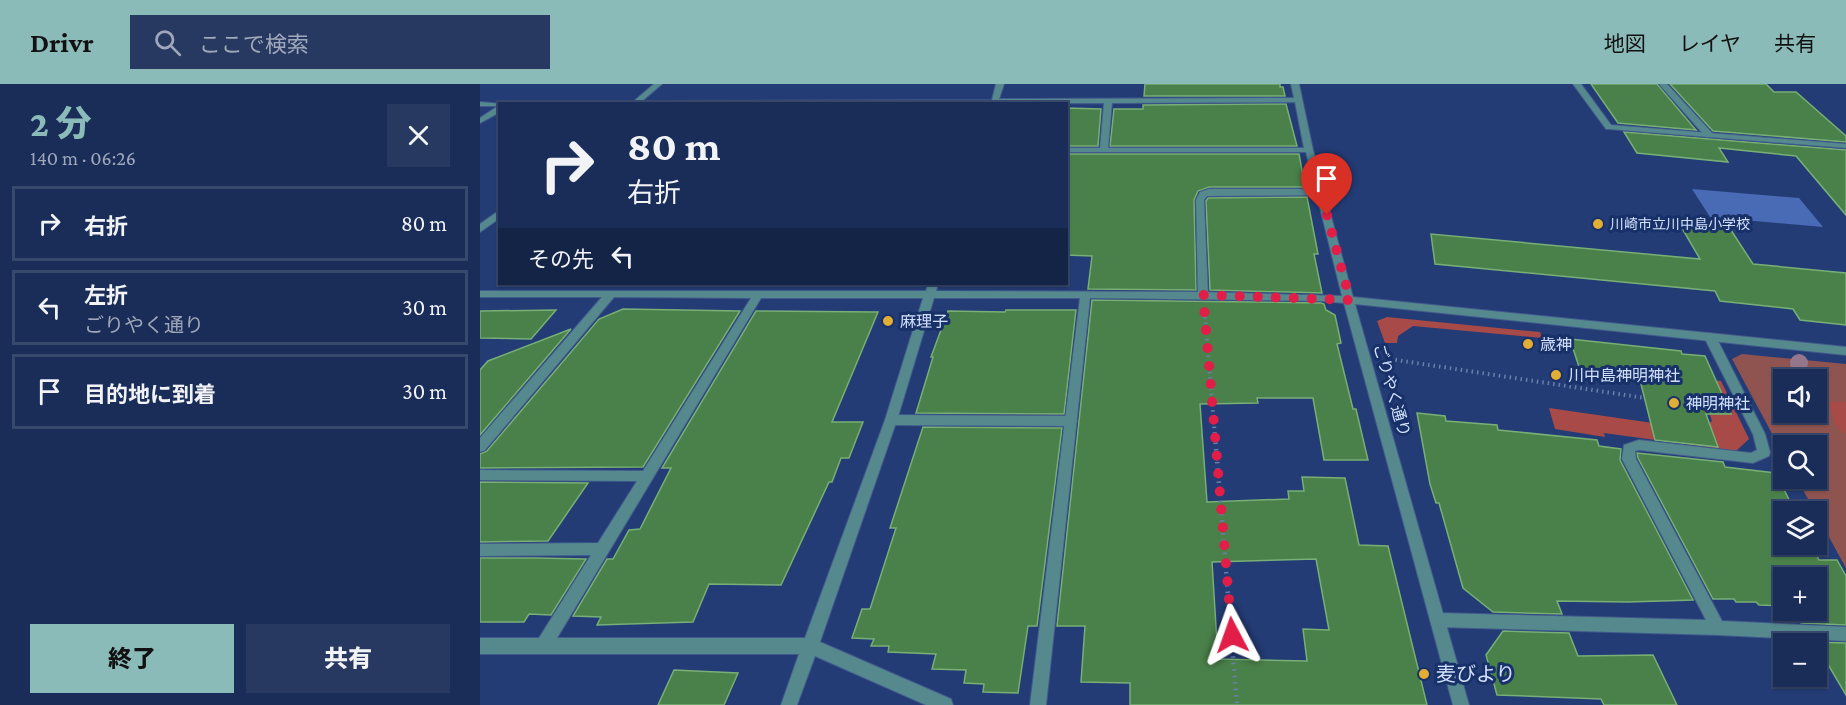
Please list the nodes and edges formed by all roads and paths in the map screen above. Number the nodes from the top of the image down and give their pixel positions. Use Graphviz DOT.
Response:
graph roads {
  1 [pos="658,84"];
  2 [pos="1000,84"];
  3 [pos="1295,84"];
  4 [pos="1577,84"];
  5 [pos="1663,84"];
  6 [pos="1298,100"];
  7 [pos="1107,101"];
  8 [pos="637,102"];
  9 [pos="831,102"];
  10 [pos="901,102"];
  11 [pos="994,102"];
  12 [pos="480,105"];
  13 [pos="498,106"];
  14 [pos="498,108"];
  15 [pos="480,121"];
  16 [pos="1709,135"];
  17 [pos="1846,146"];
  18 [pos="1068,150"];
  19 [pos="1104,150"];
  20 [pos="1309,150"];
  21 [pos="1321,192"];
  22 [pos="498,215"];
  23 [pos="480,229"];
  24 [pos="635,285"];
  25 [pos="808,285"];
  26 [pos="931,289"];
  27 [pos="480,294"];
  28 [pos="758,294"];
  29 [pos="626,295"];
  30 [pos="803,295"];
  31 [pos="1203,295"];
  32 [pos="610,296"];
  33 [pos="1085,296"];
  34 [pos="1350,300"];
  35 [pos="1710,337"];
  36 [pos="1846,351"];
  37 [pos="1402,360"];
  38 [pos="1645,398"];
  39 [pos="891,420"];
  40 [pos="1071,421"];
  41 [pos="480,447"];
  42 [pos="480,475"];
  43 [pos="648,476"];
  44 [pos="603,549"];
  45 [pos="480,550"];
  46 [pos="1439,620"];
  47 [pos="1718,628"];
  48 [pos="1846,634"];
  49 [pos="544,645"];
  50 [pos="480,646"];
  51 [pos="811,646"];
  52 [pos="789,705"];
  53 [pos="945,705"];
  54 [pos="1038,705"];
  55 [pos="1237,705"];
  56 [pos="1461,705"];
  1 -- 8 [label="street"];
  2 -- 11 [label="street"];
  3 -- 6 [label="street, ごりやく通り"];
  4 -- 16 [label="street"];
  5 -- 16 [label="street"];
  6 -- 7 [label="street"];
  6 -- 20 [label="street, ごりやく通り"];
  7 -- 11 [label="street"];
  7 -- 19 [label="street"];
  9 -- 10 [label="street"];
  10 -- 11 [label="street"];
  12 -- 13 [label="street"];
  14 -- 15 [label="street"];
  16 -- 17 [label="street"];
  18 -- 19 [label="street"];
  19 -- 20 [label="street"];
  20 -- 21 [label="street, ごりやく通り"];
  21 -- 31 [label="street"];
  21 -- 34 [label="street, ごりやく通り"];
  22 -- 23 [label="street"];
  24 -- 29 [label="street"];
  25 -- 30 [label="street"];
  26 -- 30 [label="street"];
  26 -- 33 [label="street"];
  26 -- 39 [label="street"];
  27 -- 32 [label="street"];
  28 -- 29 [label="street"];
  28 -- 30 [label="street"];
  28 -- 43 [label="street"];
  29 -- 32 [label="street"];
  31 -- 33 [label="street"];
  31 -- 34 [label="street"];
  31 -- 55 [label="path"];
  32 -- 41 [label="street"];
  33 -- 40 [label="street"];
  34 -- 35 [label="street"];
  34 -- 46 [label="street, ごりやく通り"];
  35 -- 36 [label="street"];
  35 -- 47 [label="street"];
  37 -- 38 [label="path"];
  39 -- 40 [label="street"];
  39 -- 51 [label="street"];
  40 -- 54 [label="street"];
  42 -- 43 [label="street"];
  43 -- 44 [label="street"];
  44 -- 45 [label="street"];
  44 -- 49 [label="street"];
  46 -- 47 [label="street"];
  46 -- 56 [label="street, ごりやく通り"];
  47 -- 48 [label="street"];
  49 -- 50 [label="street"];
  49 -- 51 [label="street"];
  51 -- 52 [label="street"];
  51 -- 53 [label="street"];
}
